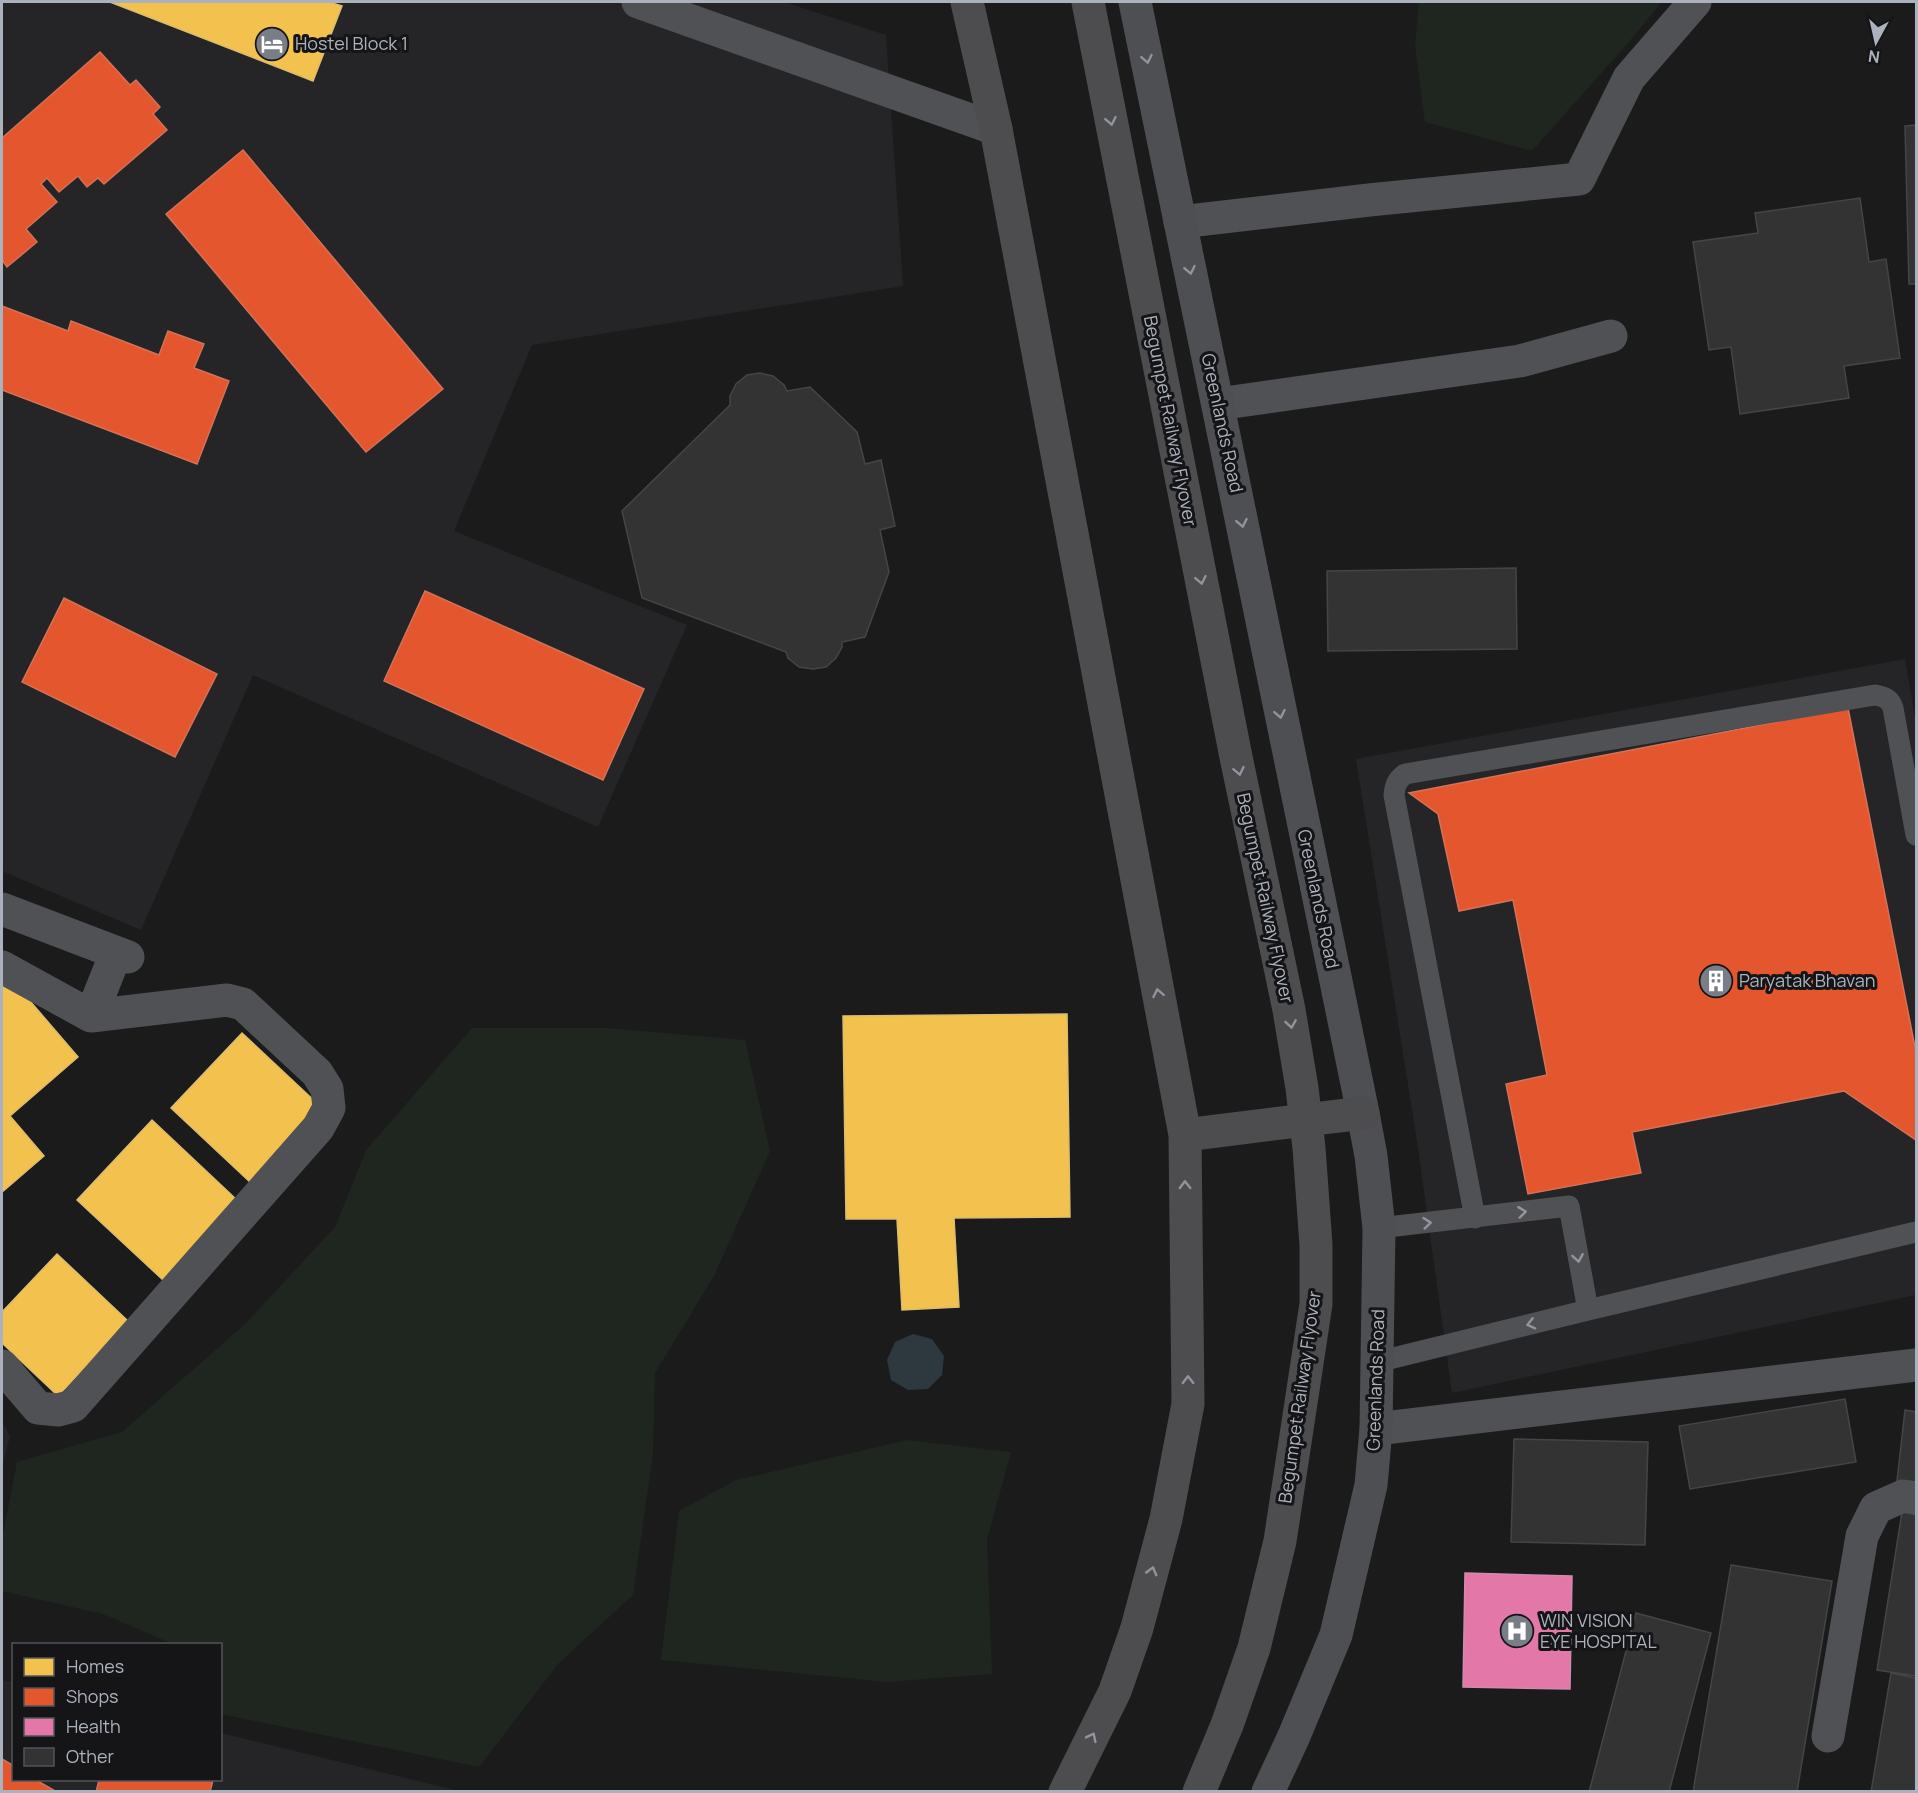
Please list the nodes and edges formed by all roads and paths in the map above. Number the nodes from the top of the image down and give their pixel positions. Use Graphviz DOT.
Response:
graph roads {
  1 [pos="638,2"];
  2 [pos="967,2"];
  3 [pos="1088,2"];
  4 [pos="1135,2"];
  5 [pos="1695,2"];
  6 [pos="996,129"];
  7 [pos="1180,222"];
  8 [pos="1611,336"];
  9 [pos="1218,404"];
  10 [pos="1917,835"];
  11 [pos="2,909"];
  12 [pos="2,967"];
  13 [pos="91,1016"];
  14 [pos="1363,1113"];
  15 [pos="1185,1135"];
  16 [pos="1475,1218"];
  17 [pos="1378,1228"];
  18 [pos="1917,1232"];
  19 [pos="1588,1310"];
  20 [pos="1377,1362"];
  21 [pos="1917,1365"];
  22 [pos="2,1366"];
  23 [pos="1376,1429"];
  24 [pos="1917,1498"];
  25 [pos="1828,1736"];
  26 [pos="1067,1791"];
  27 [pos="1199,1791"];
  28 [pos="1268,1791"];
  1 -- 6 [label="street"];
  2 -- 6 [label="main road"];
  3 -- 27 [label="main road, Begumpet Railway Flyover, one-way, bridge"];
  4 -- 7 [label="street, Greenlands Road, one-way"];
  5 -- 7 [label="street"];
  15 -- 6 [label="main road, one-way"];
  7 -- 9 [label="street, Greenlands Road, one-way"];
  8 -- 9 [label="street"];
  9 -- 14 [label="street, Greenlands Road, one-way"];
  10 -- 16 [label="lane"];
  11 -- 13 [label="street"];
  12 -- 13 [label="street"];
  13 -- 22 [label="street"];
  14 -- 15 [label="main road"];
  14 -- 17 [label="street, Greenlands Road"];
  26 -- 15 [label="main road, one-way"];
  17 -- 16 [label="lane, one-way"];
  16 -- 19 [label="lane, one-way"];
  17 -- 20 [label="street, Greenlands Road"];
  18 -- 19 [label="lane"];
  19 -- 20 [label="lane, one-way"];
  20 -- 23 [label="street, Greenlands Road"];
  21 -- 23 [label="street"];
  23 -- 28 [label="street, Greenlands Road"];
  24 -- 25 [label="street"];
}
